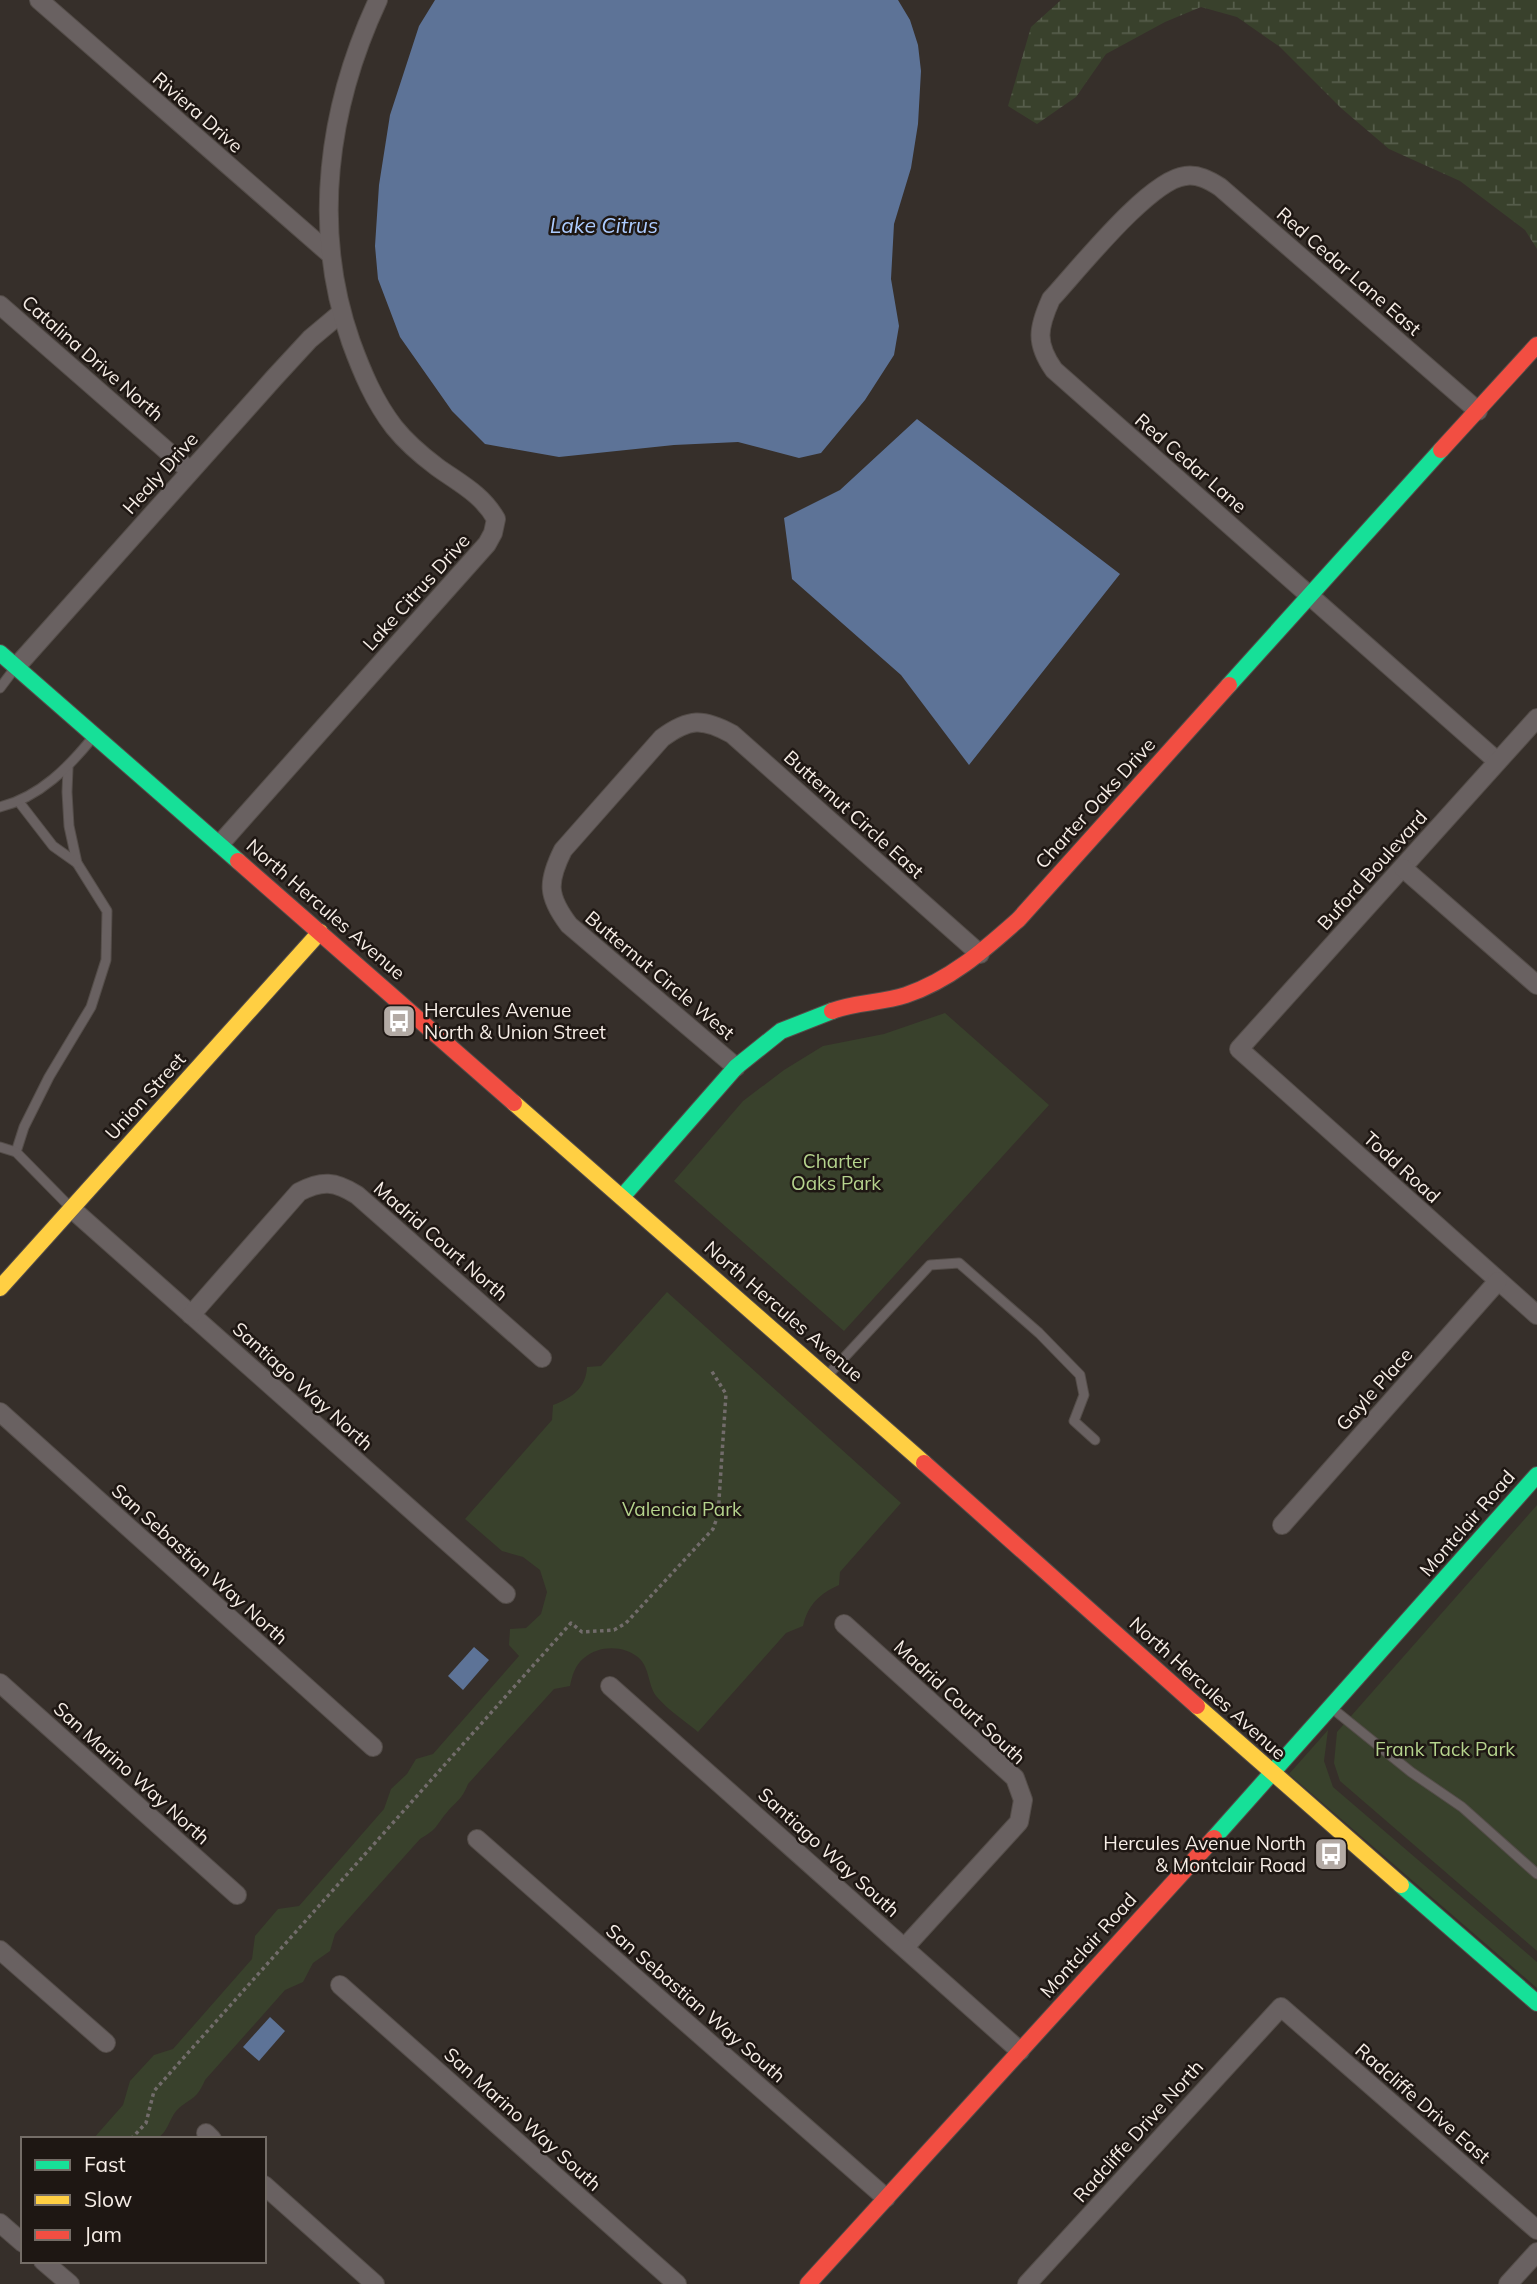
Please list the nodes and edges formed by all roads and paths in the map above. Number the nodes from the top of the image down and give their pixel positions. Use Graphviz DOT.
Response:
graph roads {
  1 [pos="39,0"];
  2 [pos="378,0"];
  3 [pos="1186,176"];
  4 [pos="330,254"];
  5 [pos="0,304"];
  6 [pos="341,313"];
  7 [pos="1537,345"];
  8 [pos="1478,411"];
  9 [pos="190,471"];
  10 [pos="1309,595"];
  11 [pos="0,653"];
  12 [pos="16,667"];
  13 [pos="0,688"];
  14 [pos="1537,718"];
  15 [pos="693,721"];
  16 [pos="94,736"];
  17 [pos="1497,761"];
  18 [pos="68,768"];
  19 [pos="19,802"];
  20 [pos="0,807"];
  21 [pos="219,844"];
  22 [pos="77,863"];
  23 [pos="1403,868"];
  24 [pos="320,932"];
  25 [pos="980,954"];
  26 [pos="1537,985"];
  27 [pos="1239,1049"];
  28 [pos="736,1067"];
  29 [pos="0,1147"];
  30 [pos="16,1152"];
  31 [pos="622,1197"];
  32 [pos="72,1209"];
  33 [pos="1498,1281"];
  34 [pos="0,1288"];
  35 [pos="191,1315"];
  36 [pos="1537,1315"];
  37 [pos="542,1358"];
  38 [pos="711,1370"];
  39 [pos="827,1376"];
  40 [pos="0,1412"];
  41 [pos="1095,1440"];
  42 [pos="1537,1475"];
  43 [pos="1282,1525"];
  44 [pos="506,1594"];
  45 [pos="844,1624"];
  46 [pos="0,1683"];
  47 [pos="610,1686"];
  48 [pos="1331,1708"];
  49 [pos="373,1747"];
  50 [pos="1273,1774"];
  51 [pos="477,1839"];
  52 [pos="1537,1874"];
  53 [pos="237,1895"];
  54 [pos="905,1947"];
  55 [pos="0,1950"];
  56 [pos="340,1985"];
  57 [pos="1537,2003"];
  58 [pos="1281,2007"];
  59 [pos="106,2043"];
  60 [pos="1020,2051"];
  61 [pos="133,2137"];
  62 [pos="266,2187"];
  63 [pos="886,2198"];
  64 [pos="0,2222"];
  65 [pos="1537,2231"];
  66 [pos="21,2241"];
  67 [pos="1537,2252"];
  68 [pos="45,2263"];
  69 [pos="70,2284"];
  70 [pos="375,2284"];
  71 [pos="677,2284"];
  72 [pos="808,2284"];
  73 [pos="1027,2284"];
  74 [pos="1508,2284"];
  1 -- 4 [label="street, Riviera Drive"];
  2 -- 4 [label="street, Lake Citrus Drive"];
  3 -- 8 [label="street, Red Cedar Lane East"];
  3 -- 10 [label="street, Red Cedar Lane"];
  4 -- 6 [label="street, Lake Citrus Drive"];
  5 -- 9 [label="street, Catalina Drive North"];
  6 -- 9 [label="street, Healy Drive"];
  6 -- 21 [label="street, Lake Citrus Drive"];
  7 -- 8 [label="street, Charter Oaks Drive"];
  8 -- 10 [label="street, Charter Oaks Drive"];
  9 -- 12 [label="street, Healy Drive"];
  10 -- 17 [label="street, Red Cedar Lane"];
  10 -- 25 [label="street, Charter Oaks Drive"];
  11 -- 12 [label="street, North Hercules Avenue"];
  12 -- 13 [label="lane"];
  12 -- 16 [label="street, North Hercules Avenue"];
  14 -- 17 [label="street, Buford Boulevard"];
  15 -- 25 [label="street, Butternut Circle East"];
  15 -- 28 [label="street, Butternut Circle West"];
  16 -- 18 [label="lane"];
  16 -- 21 [label="street, North Hercules Avenue"];
  17 -- 23 [label="street, Buford Boulevard"];
  18 -- 19 [label="lane"];
  18 -- 22 [label="lane"];
  19 -- 20 [label="lane"];
  19 -- 22 [label="lane"];
  21 -- 24 [label="street, North Hercules Avenue"];
  22 -- 30 [label="lane"];
  23 -- 26 [label="street"];
  23 -- 27 [label="street, Buford Boulevard"];
  24 -- 31 [label="street, North Hercules Avenue"];
  24 -- 32 [label="street, Union Street"];
  25 -- 28 [label="street, Charter Oaks Drive"];
  27 -- 33 [label="street, Todd Road"];
  28 -- 31 [label="street, Charter Oaks Drive"];
  29 -- 30 [label="lane"];
  30 -- 32 [label="lane"];
  31 -- 39 [label="street, North Hercules Avenue"];
  32 -- 34 [label="street, Union Street"];
  32 -- 35 [label="street, Santiago Way North"];
  33 -- 36 [label="street, Todd Road"];
  33 -- 43 [label="street, Gayle Place"];
  35 -- 37 [label="street, Madrid Court North"];
  35 -- 44 [label="street, Santiago Way North"];
  38 -- 61 [label="path"];
  39 -- 41 [label="lane"];
  39 -- 50 [label="street, North Hercules Avenue"];
  40 -- 49 [label="street, San Sebastian Way North"];
  42 -- 48 [label="street, Montclair Road"];
  45 -- 54 [label="street, Madrid Court South"];
  46 -- 53 [label="street, San Marino Way North"];
  47 -- 54 [label="street, Santiago Way South"];
  48 -- 50 [label="street, Montclair Road"];
  48 -- 52 [label="lane"];
  50 -- 57 [label="street, North Hercules Avenue"];
  50 -- 60 [label="street, Montclair Road"];
  51 -- 63 [label="street, San Sebastian Way South"];
  54 -- 60 [label="street, Santiago Way South"];
  55 -- 59 [label="street"];
  56 -- 71 [label="street, San Marino Way South"];
  58 -- 65 [label="street, Radcliffe Drive East"];
  58 -- 73 [label="street, Radcliffe Drive North"];
  60 -- 63 [label="street, Montclair Road"];
  62 -- 70 [label="street"];
  63 -- 72 [label="street, Montclair Road"];
  64 -- 66 [label="street"];
  67 -- 74 [label="street"];
  68 -- 69 [label="street"];
}
